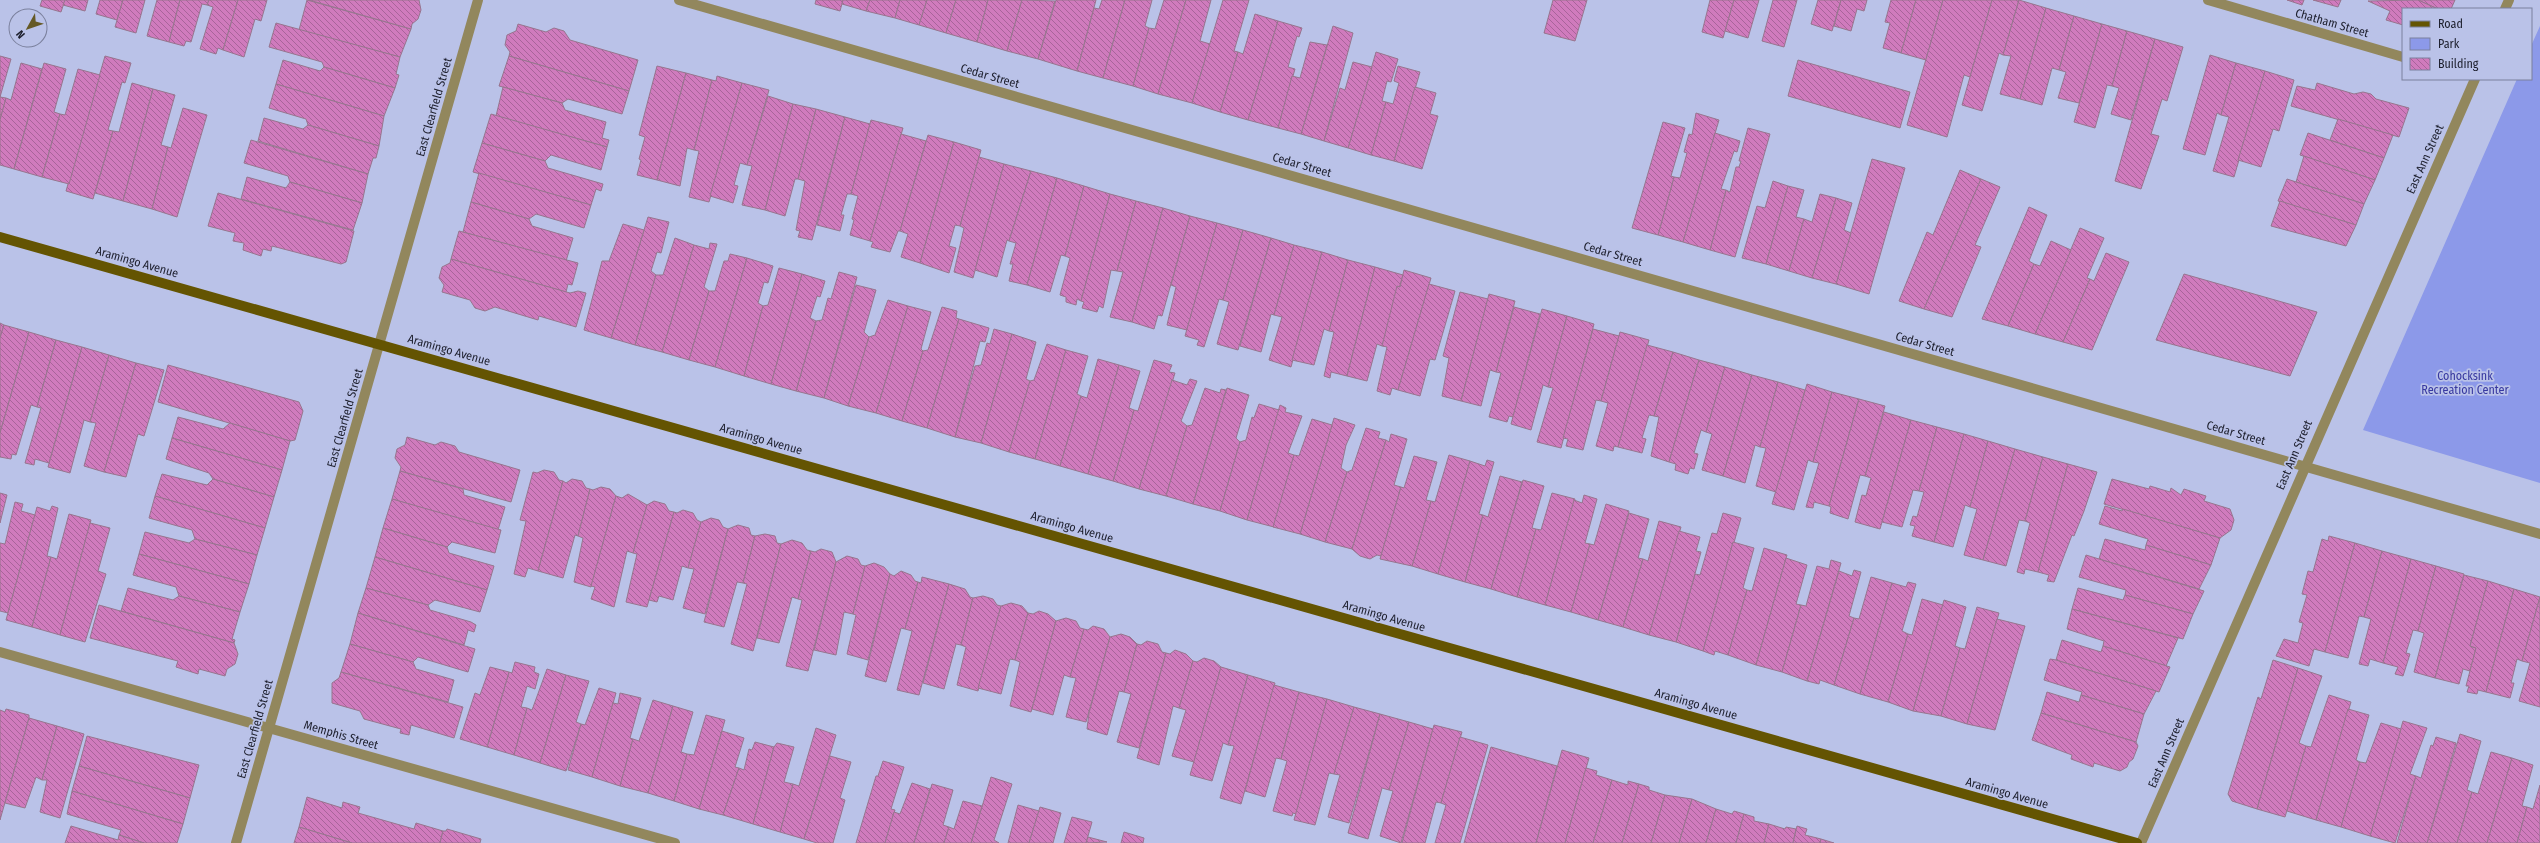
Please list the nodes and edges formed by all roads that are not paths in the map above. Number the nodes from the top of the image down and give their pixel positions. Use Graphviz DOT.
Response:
graph roads {
  1 [pos="478,0"];
  2 [pos="679,0"];
  3 [pos="2208,0"];
  4 [pos="2402,57"];
  5 [pos="2475,80"];
  6 [pos="0,237"];
  7 [pos="380,344"];
  8 [pos="2304,466"];
  9 [pos="2540,534"];
  10 [pos="0,652"];
  11 [pos="269,728"];
  12 [pos="236,843"];
  13 [pos="675,843"];
  14 [pos="2137,843"];
  15 [pos="2141,843"];
  1 -- 7 [label="street, East Clearfield Street"];
  2 -- 8 [label="street, Cedar Street"];
  3 -- 4 [label="street, Chatham Street"];
  5 -- 8 [label="street, East Ann Street"];
  6 -- 7 [label="main road, Aramingo Avenue"];
  7 -- 11 [label="street, East Clearfield Street"];
  7 -- 14 [label="main road, Aramingo Avenue"];
  8 -- 9 [label="street, Cedar Street"];
  8 -- 15 [label="street, East Ann Street"];
  10 -- 11 [label="street, Memphis Street"];
  11 -- 12 [label="street, East Clearfield Street"];
  11 -- 13 [label="street, Memphis Street"];
}
